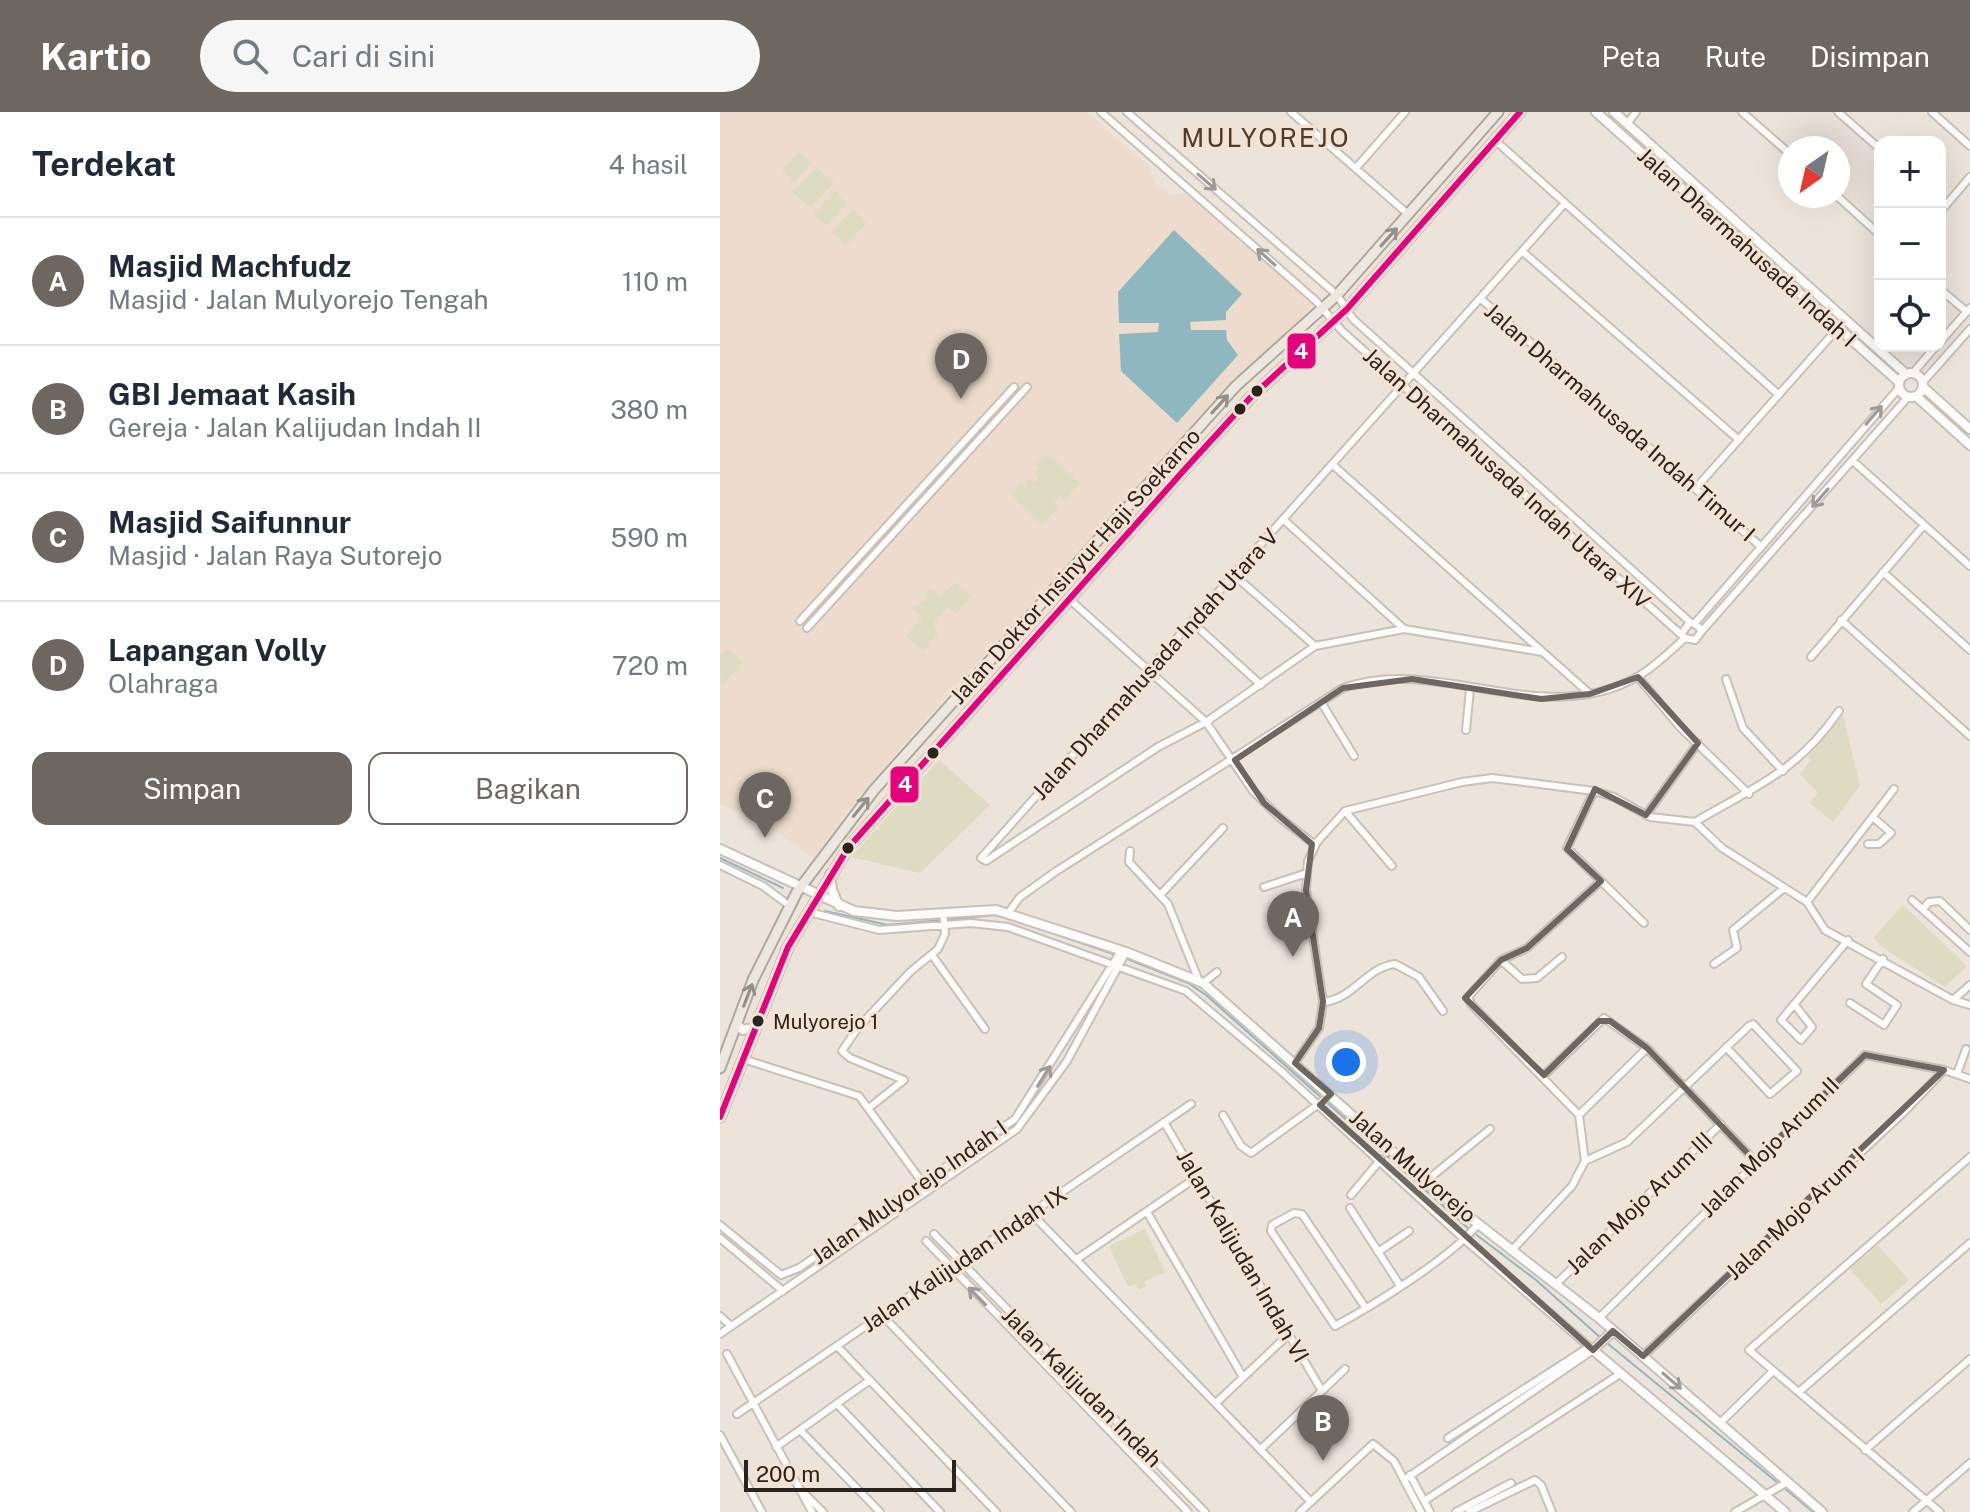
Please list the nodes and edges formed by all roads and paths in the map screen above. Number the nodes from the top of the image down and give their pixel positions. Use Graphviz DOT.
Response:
graph roads {
  1 [pos="1101,112"];
  2 [pos="1127,112"];
  3 [pos="1291,112"];
  4 [pos="1405,112"];
  5 [pos="1498,112"];
  6 [pos="1520,112"];
  7 [pos="1596,112"];
  8 [pos="1614,112"];
  9 [pos="1636,112"];
  10 [pos="1742,112"];
  11 [pos="1838,112"];
  12 [pos="1932,112"];
  13 [pos="1627,124"];
  14 [pos="1477,139"];
  15 [pos="1778,144"];
  16 [pos="1874,144"];
  17 [pos="1493,146"];
  18 [pos="1970,146"];
  19 [pos="1356,168"];
  20 [pos="1970,177"];
  21 [pos="1946,202"];
  22 [pos="1565,203"];
  23 [pos="1850,208"];
  24 [pos="1725,212"];
  25 [pos="1409,215"];
  26 [pos="1718,220"];
  27 [pos="1874,230"];
  28 [pos="1523,252"];
  29 [pos="1946,294"];
  30 [pos="1337,295"];
  31 [pos="1481,299"];
  32 [pos="1324,308"];
  33 [pos="1347,309"];
  34 [pos="1968,310"];
  35 [pos="1334,321"];
  36 [pos="1838,328"];
  37 [pos="1970,329"];
  38 [pos="1946,335"];
  39 [pos="1930,352"];
  40 [pos="1415,373"];
  41 [pos="1909,373"];
  42 [pos="1899,385"];
  43 [pos="1923,385"];
  44 [pos="1014,387"];
  45 [pos="1027,387"];
  46 [pos="1403,387"];
  47 [pos="1779,395"];
  48 [pos="1912,397"];
  49 [pos="1970,429"];
  50 [pos="1739,440"];
  51 [pos="1970,445"];
  52 [pos="1853,461"];
  53 [pos="1333,465"];
  54 [pos="1695,489"];
  55 [pos="1284,520"];
  56 [pos="1924,525"];
  57 [pos="1759,545"];
  58 [pos="1970,566"];
  59 [pos="1883,572"];
  60 [pos="1234,575"];
  61 [pos="1068,598"];
  62 [pos="1841,620"];
  63 [pos="800,621"];
  64 [pos="1693,622"];
  65 [pos="1193,623"];
  66 [pos="807,628"];
  67 [pos="1404,629"];
  68 [pos="1701,632"];
  69 [pos="1684,636"];
  70 [pos="1315,646"];
  71 [pos="1970,650"];
  72 [pos="1542,652"];
  73 [pos="1811,657"];
  74 [pos="1150,670"];
  75 [pos="1638,677"];
  76 [pos="1726,679"];
  77 [pos="1261,685"];
  78 [pos="1470,689"];
  79 [pos="1590,694"];
  80 [pos="1321,702"];
  81 [pos="1839,711"];
  82 [pos="1206,722"];
  83 [pos="1466,730"];
  84 [pos="1970,736"];
  85 [pos="1698,743"];
  86 [pos="1354,756"];
  87 [pos="1235,760"];
  88 [pos="1783,771"];
  89 [pos="1894,789"];
  90 [pos="1594,791"];
  91 [pos="1749,794"];
  92 [pos="1345,811"];
  93 [pos="1646,815"];
  94 [pos="1875,819"];
  95 [pos="1695,822"];
  96 [pos="1223,828"];
  97 [pos="1868,844"];
  98 [pos="1315,845"];
  99 [pos="720,849"];
  100 [pos="1130,851"];
  101 [pos="720,865"];
  102 [pos="1392,866"];
  103 [pos="830,873"];
  104 [pos="1307,873"];
  105 [pos="770,874"];
  106 [pos="1601,881"];
  107 [pos="764,885"];
  108 [pos="1264,887"];
  109 [pos="1784,888"];
  110 [pos="1161,894"];
  111 [pos="795,897"];
  112 [pos="1912,900"];
  113 [pos="1807,902"];
  114 [pos="814,904"];
  115 [pos="839,906"];
  116 [pos="1923,909"];
  117 [pos="1008,913"];
  118 [pos="944,919"];
  119 [pos="897,923"];
  120 [pos="909,923"];
  121 [pos="1644,923"];
  122 [pos="1970,930"];
  123 [pos="1848,940"];
  124 [pos="1970,952"];
  125 [pos="1123,953"];
  126 [pos="932,955"];
  127 [pos="1562,957"];
  128 [pos="1883,959"];
  129 [pos="1501,960"];
  130 [pos="1714,964"];
  131 [pos="1117,966"];
  132 [pos="1217,972"];
  133 [pos="1201,982"];
  134 [pos="1970,985"];
  135 [pos="1953,1000"];
  136 [pos="1323,1002"];
  137 [pos="1850,1003"];
  138 [pos="1794,1004"];
  139 [pos="1970,1005"];
  140 [pos="1443,1011"];
  141 [pos="737,1023"];
  142 [pos="1238,1024"];
  143 [pos="754,1028"];
  144 [pos="985,1029"];
  145 [pos="730,1042"];
  146 [pos="1726,1047"];
  147 [pos="748,1048"];
  148 [pos="1647,1048"];
  149 [pos="1966,1049"];
  150 [pos="1057,1056"];
  151 [pos="743,1059"];
  152 [pos="721,1061"];
  153 [pos="1067,1061"];
  154 [pos="1288,1065"];
  155 [pos="1944,1070"];
  156 [pos="1957,1074"];
  157 [pos="1544,1075"];
  158 [pos="1970,1079"];
  159 [pos="1684,1085"];
  160 [pos="1330,1096"];
  161 [pos="1191,1104"];
  162 [pos="1321,1104"];
  163 [pos="870,1107"];
  164 [pos="1223,1115"];
  165 [pos="1579,1115"];
  166 [pos="720,1117"];
  167 [pos="1164,1122"];
  168 [pos="1721,1124"];
  169 [pos="1490,1129"];
  170 [pos="1970,1157"];
  171 [pos="1387,1158"];
  172 [pos="1585,1161"];
  173 [pos="1755,1161"];
  174 [pos="1197,1177"];
  175 [pos="1426,1181"];
  176 [pos="922,1182"];
  177 [pos="1351,1195"];
  178 [pos="1350,1208"];
  179 [pos="1147,1212"];
  180 [pos="1031,1213"];
  181 [pos="720,1225"];
  182 [pos="1476,1226"];
  183 [pos="1409,1231"];
  184 [pos="934,1234"];
  185 [pos="720,1238"];
  186 [pos="1466,1239"];
  187 [pos="926,1241"];
  188 [pos="1970,1243"];
  189 [pos="1515,1246"];
  190 [pos="1378,1252"];
  191 [pos="758,1258"];
  192 [pos="1077,1259"];
  193 [pos="959,1262"];
  194 [pos="751,1265"];
  195 [pos="950,1268"];
  196 [pos="1557,1283"];
  197 [pos="1399,1284"];
  198 [pos="783,1291"];
  199 [pos="1365,1307"];
  200 [pos="882,1315"];
  201 [pos="720,1316"];
  202 [pos="1599,1318"];
  203 [pos="731,1326"];
  204 [pos="720,1334"];
  205 [pos="1289,1334"];
  206 [pos="1609,1334"];
  207 [pos="837,1346"];
  208 [pos="1593,1348"];
  209 [pos="727,1354"];
  210 [pos="1643,1356"];
  211 [pos="1970,1359"];
  212 [pos="1345,1369"];
  213 [pos="1772,1372"];
  214 [pos="1620,1374"];
  215 [pos="1243,1377"];
  216 [pos="870,1380"];
  217 [pos="1322,1391"];
  218 [pos="1800,1391"];
  219 [pos="753,1403"];
  220 [pos="1216,1403"];
  221 [pos="837,1404"];
  222 [pos="737,1414"];
  223 [pos="1720,1423"];
  224 [pos="800,1430"];
  225 [pos="720,1435"];
  226 [pos="1448,1438"];
  227 [pos="776,1447"];
  228 [pos="1261,1449"];
  229 [pos="1865,1450"];
  230 [pos="1970,1463"];
  231 [pos="1407,1476"];
  232 [pos="1511,1483"];
  233 [pos="1785,1484"];
  234 [pos="797,1486"];
  235 [pos="1768,1495"];
  236 [pos="1926,1500"];
  237 [pos="1424,1501"];
  238 [pos="1311,1502"];
  239 [pos="1484,1504"];
  240 [pos="762,1512"];
  241 [pos="812,1512"];
  242 [pos="823,1512"];
  243 [pos="880,1512"];
  244 [pos="940,1512"];
  245 [pos="996,1512"];
  246 [pos="1071,1512"];
  247 [pos="1188,1512"];
  248 [pos="1205,1512"];
  249 [pos="1300,1512"];
  250 [pos="1419,1512"];
  251 [pos="1430,1512"];
  252 [pos="1456,1512"];
  253 [pos="1469,1512"];
  254 [pos="1489,1512"];
  255 [pos="1552,1512"];
  256 [pos="1735,1512"];
  257 [pos="1785,1512"];
  258 [pos="1822,1512"];
  259 [pos="1913,1512"];
  260 [pos="1940,1512"];
  32 -- 1 [label="street, Jalan Dharmahusada Indah Utara XIV, one-way"];
  2 -- 30 [label="street, Jalan Dharmahusada Indah Utara XIV, one-way"];
  3 -- 19 [label="street"];
  4 -- 19 [label="street"];
  5 -- 14 [label="main road, Jalan Doktor Insinyur Haji Soekarno"];
  6 -- 17 [label="main road, Jalan Doktor Insinyur Haji Soekarno"];
  7 -- 26 [label="main road, Jalan Dharmahusada Indah I"];
  8 -- 13 [label="main road, Jalan Dharmahusada Indah I"];
  9 -- 13 [label="street"];
  10 -- 15 [label="street"];
  11 -- 16 [label="street"];
  12 -- 18 [label="street"];
  13 -- 24 [label="main road, Jalan Dharmahusada Indah I"];
  14 -- 17 [label="main road"];
  14 -- 25 [label="main road, Jalan Doktor Insinyur Haji Soekarno"];
  17 -- 22 [label="street"];
  17 -- 33 [label="main road, Jalan Doktor Insinyur Haji Soekarno"];
  19 -- 25 [label="street"];
  20 -- 21 [label="street"];
  22 -- 28 [label="street, Jalan Dharmahusada Indah Utara V"];
  22 -- 47 [label="street"];
  23 -- 27 [label="street"];
  24 -- 26 [label="main road"];
  24 -- 41 [label="main road, Jalan Dharmahusada Indah I"];
  30 -- 25 [label="main road, Jalan Doktor Insinyur Haji Soekarno, one-way"];
  26 -- 36 [label="main road, Jalan Dharmahusada Indah I"];
  28 -- 31 [label="street, Jalan Dharmahusada Indah Utara V"];
  28 -- 50 [label="street"];
  29 -- 34 [label="street"];
  30 -- 32 [label="main road, Jalan Doktor Insinyur Haji Soekarno"];
  30 -- 33 [label="street, Jalan Dharmahusada Indah Utara XIV"];
  31 -- 40 [label="street, Jalan Dharmahusada Indah Utara V"];
  31 -- 54 [label="street, Jalan Dharmahusada Indah Timur I"];
  32 -- 35 [label="street, Jalan Dharmahusada Indah Utara XIV"];
  111 -- 32 [label="main road, Jalan Doktor Insinyur Haji Soekarno, one-way"];
  33 -- 35 [label="main road, Jalan Doktor Insinyur Haji Soekarno"];
  33 -- 40 [label="street, Jalan Dharmahusada Indah Utara XIV"];
  34 -- 38 [label="street"];
  35 -- 46 [label="street, Jalan Dharmahusada Indah Utara XIV"];
  35 -- 61 [label="main road, Jalan Doktor Insinyur Haji Soekarno"];
  36 -- 42 [label="main road, Jalan Dharmahusada Indah I"];
  36 -- 47 [label="street"];
  37 -- 43 [label="street"];
  39 -- 41 [label="street"];
  40 -- 46 [label="street, Jalan Dharmahusada Indah Utara V"];
  40 -- 64 [label="street, Jalan Dharmahusada Indah Utara XIV"];
  41 -- 42 [label="main road"];
  41 -- 43 [label="main road, Jalan Dharmahusada Indah I"];
  42 -- 48 [label="main road, Jalan Dharmahusada Indah I"];
  57 -- 42 [label="street, one-way"];
  43 -- 48 [label="main road"];
  43 -- 49 [label="main road"];
  44 -- 63 [label="street"];
  45 -- 66 [label="street"];
  46 -- 53 [label="street, Jalan Dharmahusada Indah Utara V"];
  46 -- 69 [label="street, Jalan Dharmahusada Indah Utara XIV"];
  47 -- 50 [label="street"];
  48 -- 51 [label="main road"];
  48 -- 52 [label="street"];
  50 -- 54 [label="street"];
  52 -- 56 [label="street"];
  52 -- 68 [label="street, one-way"];
  53 -- 55 [label="street, Jalan Dharmahusada Indah Utara V"];
  53 -- 72 [label="street"];
  54 -- 57 [label="street, Jalan Dharmahusada Indah Timur I"];
  55 -- 60 [label="street, Jalan Dharmahusada Indah Utara V"];
  55 -- 67 [label="street"];
  56 -- 58 [label="street"];
  56 -- 59 [label="street"];
  57 -- 64 [label="street"];
  59 -- 62 [label="street"];
  59 -- 71 [label="street"];
  60 -- 65 [label="street, Jalan Dharmahusada Indah Utara V"];
  60 -- 70 [label="street"];
  61 -- 74 [label="street"];
  61 -- 103 [label="main road, Jalan Doktor Insinyur Haji Soekarno"];
  62 -- 73 [label="street"];
  62 -- 84 [label="street"];
  64 -- 68 [label="street, Jalan Dharmahusada Indah Utara XIV"];
  64 -- 69 [label="street"];
  65 -- 74 [label="street, Jalan Dharmahusada Indah Utara V"];
  65 -- 77 [label="street"];
  67 -- 70 [label="street"];
  67 -- 72 [label="street"];
  68 -- 69 [label="street"];
  69 -- 75 [label="street"];
  70 -- 77 [label="street"];
  72 -- 79 [label="street"];
  74 -- 82 [label="street"];
  74 -- 82 [label="street, Jalan Dharmahusada Indah Utara V"];
  75 -- 79 [label="street"];
  75 -- 85 [label="street"];
  76 -- 88 [label="street"];
  77 -- 82 [label="street"];
  78 -- 79 [label="street"];
  78 -- 80 [label="street"];
  78 -- 83 [label="street"];
  80 -- 86 [label="street"];
  80 -- 87 [label="street"];
  81 -- 88 [label="street"];
  82 -- 87 [label="street"];
  85 -- 91 [label="street"];
  85 -- 93 [label="street"];
  87 -- 98 [label="street"];
  87 -- 117 [label="street"];
  88 -- 91 [label="street"];
  89 -- 94 [label="street"];
  90 -- 92 [label="street"];
  90 -- 93 [label="street"];
  90 -- 106 [label="street"];
  91 -- 95 [label="street"];
  92 -- 98 [label="street"];
  92 -- 102 [label="street"];
  93 -- 95 [label="street"];
  94 -- 97 [label="street"];
  94 -- 113 [label="street"];
  95 -- 109 [label="street"];
  96 -- 110 [label="street"];
  98 -- 104 [label="street"];
  99 -- 105 [label="main road, Jalan Mulyorejo"];
  100 -- 110 [label="street"];
  101 -- 107 [label="street"];
  103 -- 114 [label="main road, Jalan Doktor Insinyur Haji Soekarno"];
  103 -- 115 [label="main road"];
  104 -- 108 [label="street"];
  104 -- 136 [label="street"];
  105 -- 107 [label="street"];
  105 -- 111 [label="main road, Jalan Mulyorejo"];
  106 -- 121 [label="street"];
  106 -- 129 [label="street"];
  107 -- 111 [label="street"];
  109 -- 113 [label="street"];
  109 -- 130 [label="street"];
  110 -- 133 [label="street"];
  111 -- 114 [label="main road, Jalan Mulyorejo"];
  141 -- 111 [label="main road, Jalan Doktor Insinyur Haji Soekarno, one-way"];
  112 -- 116 [label="street"];
  113 -- 123 [label="street"];
  114 -- 115 [label="main road, Jalan Mulyorejo"];
  114 -- 119 [label="street"];
  114 -- 143 [label="main road, Jalan Doktor Insinyur Haji Soekarno"];
  115 -- 119 [label="main road, Jalan Mulyorejo"];
  116 -- 122 [label="street"];
  116 -- 124 [label="street"];
  117 -- 118 [label="main road, Jalan Mulyorejo"];
  117 -- 125 [label="main road, Jalan Mulyorejo"];
  118 -- 120 [label="main road, Jalan Mulyorejo"];
  118 -- 120 [label="street"];
  118 -- 126 [label="street"];
  118 -- 131 [label="street"];
  119 -- 120 [label="main road, Jalan Mulyorejo"];
  119 -- 120 [label="street"];
  123 -- 128 [label="street"];
  123 -- 138 [label="street"];
  125 -- 131 [label="street"];
  125 -- 133 [label="main road, Jalan Mulyorejo"];
  126 -- 144 [label="street"];
  126 -- 163 [label="street"];
  127 -- 129 [label="street"];
  128 -- 135 [label="street"];
  128 -- 137 [label="street"];
  129 -- 157 [label="street"];
  131 -- 142 [label="street"];
  131 -- 150 [label="street, Jalan Mulyorejo Indah I"];
  131 -- 153 [label="street"];
  132 -- 133 [label="street"];
  133 -- 142 [label="main road, Jalan Mulyorejo"];
  134 -- 135 [label="street"];
  135 -- 139 [label="street"];
  136 -- 140 [label="street"];
  136 -- 154 [label="street"];
  138 -- 138 [label="street"];
  141 -- 143 [label="main road"];
  141 -- 145 [label="main road, Jalan Doktor Insinyur Haji Soekarno"];
  142 -- 154 [label="main road, Jalan Mulyorejo"];
  142 -- 154 [label="street"];
  143 -- 147 [label="main road, Jalan Doktor Insinyur Haji Soekarno"];
  145 -- 147 [label="main road"];
  145 -- 152 [label="main road, Jalan Doktor Insinyur Haji Soekarno"];
  146 -- 146 [label="street"];
  146 -- 159 [label="street"];
  147 -- 151 [label="main road, Jalan Doktor Insinyur Haji Soekarno"];
  148 -- 157 [label="street"];
  148 -- 159 [label="street"];
  148 -- 165 [label="street"];
  149 -- 156 [label="street"];
  150 -- 153 [label="street"];
  176 -- 150 [label="street, Jalan Mulyorejo Indah I, one-way"];
  151 -- 163 [label="street"];
  151 -- 166 [label="main road, Jalan Doktor Insinyur Haji Soekarno"];
  153 -- 198 [label="street"];
  154 -- 160 [label="main road, Jalan Mulyorejo"];
  154 -- 162 [label="street"];
  155 -- 156 [label="street, Jalan Mojo Arum II"];
  155 -- 173 [label="street, Jalan Mojo Arum II"];
  155 -- 210 [label="street, Jalan Mojo Arum I"];
  156 -- 158 [label="street, Jalan Mojo Arum II"];
  157 -- 165 [label="street"];
  159 -- 168 [label="street"];
  159 -- 172 [label="street"];
  160 -- 162 [label="street"];
  160 -- 171 [label="main road, Jalan Mulyorejo"];
  161 -- 167 [label="street, Jalan Kalijudan Indah IX"];
  162 -- 164 [label="street"];
  162 -- 171 [label="street"];
  163 -- 176 [label="street"];
  165 -- 172 [label="street"];
  167 -- 174 [label="street, Jalan Kalijudan Indah VI"];
  167 -- 180 [label="street, Jalan Kalijudan Indah IX"];
  168 -- 173 [label="street"];
  168 -- 196 [label="street, Jalan Mojo Arum III"];
  169 -- 175 [label="street"];
  170 -- 213 [label="street"];
  171 -- 175 [label="main road, Jalan Mulyorejo"];
  171 -- 177 [label="street"];
  171 -- 186 [label="street"];
  172 -- 189 [label="street"];
  173 -- 202 [label="street, Jalan Mojo Arum II"];
  174 -- 179 [label="street"];
  174 -- 205 [label="street, Jalan Kalijudan Indah VI"];
  175 -- 182 [label="main road, Jalan Mulyorejo"];
  176 -- 191 [label="street, Jalan Mulyorejo Indah I"];
  178 -- 190 [label="street"];
  179 -- 192 [label="street"];
  179 -- 215 [label="street"];
  180 -- 192 [label="street"];
  180 -- 193 [label="street, Jalan Kalijudan Indah IX"];
  181 -- 191 [label="street, Jalan Mulyorejo Indah I"];
  182 -- 186 [label="street"];
  182 -- 189 [label="main road, Jalan Mulyorejo"];
  183 -- 190 [label="street"];
  184 -- 193 [label="street, Jalan Kalijudan Indah"];
  185 -- 194 [label="street"];
  186 -- 197 [label="street"];
  186 -- 208 [label="street"];
  187 -- 195 [label="street, Jalan Kalijudan Indah"];
  188 -- 218 [label="street"];
  189 -- 196 [label="main road, Jalan Mulyorejo"];
  190 -- 197 [label="street"];
  191 -- 194 [label="street"];
  192 -- 220 [label="street"];
  193 -- 195 [label="street, Jalan Kalijudan Indah IX"];
  193 -- 248 [label="street, Jalan Kalijudan Indah"];
  194 -- 198 [label="street"];
  195 -- 200 [label="street, Jalan Kalijudan Indah IX"];
  247 -- 195 [label="street, Jalan Kalijudan Indah, one-way"];
  196 -- 202 [label="main road, Jalan Mulyorejo"];
  197 -- 199 [label="street"];
  198 -- 203 [label="street"];
  199 -- 199 [label="street"];
  200 -- 207 [label="street, Jalan Kalijudan Indah IX"];
  200 -- 246 [label="street"];
  201 -- 203 [label="street"];
  202 -- 206 [label="main road, Jalan Mulyorejo"];
  203 -- 204 [label="street"];
  205 -- 215 [label="street"];
  205 -- 217 [label="street, Jalan Kalijudan Indah VI"];
  206 -- 208 [label="main road"];
  206 -- 210 [label="main road, Jalan Mulyorejo"];
  207 -- 216 [label="street"];
  207 -- 219 [label="street, Jalan Kalijudan Indah IX"];
  208 -- 214 [label="main road"];
  208 -- 226 [label="street"];
  208 -- 231 [label="street"];
  209 -- 219 [label="street"];
  210 -- 223 [label="main road, Jalan Mulyorejo, one-way"];
  211 -- 229 [label="street"];
  212 -- 217 [label="street, Jalan Kalijudan Indah VI"];
  213 -- 218 [label="street"];
  213 -- 223 [label="street"];
  214 -- 235 [label="main road"];
  214 -- 237 [label="street"];
  215 -- 220 [label="street"];
  216 -- 221 [label="street"];
  216 -- 245 [label="street"];
  217 -- 228 [label="street, Jalan Kalijudan Indah VI"];
  218 -- 229 [label="street"];
  219 -- 222 [label="street, Jalan Kalijudan Indah IX"];
  219 -- 227 [label="street"];
  220 -- 228 [label="street"];
  221 -- 224 [label="street"];
  221 -- 244 [label="street"];
  223 -- 233 [label="main road, Jalan Mulyorejo"];
  224 -- 227 [label="street"];
  224 -- 243 [label="street"];
  225 -- 240 [label="street"];
  227 -- 234 [label="street"];
  228 -- 238 [label="street"];
  229 -- 236 [label="street"];
  230 -- 236 [label="street"];
  231 -- 237 [label="street"];
  231 -- 238 [label="street"];
  231 -- 250 [label="street"];
  232 -- 252 [label="street"];
  233 -- 235 [label="street"];
  233 -- 258 [label="main road, Jalan Mulyorejo"];
  234 -- 241 [label="street"];
  234 -- 242 [label="street"];
  235 -- 256 [label="street"];
  235 -- 257 [label="main road"];
  236 -- 259 [label="street"];
  236 -- 260 [label="street"];
  237 -- 251 [label="street"];
  238 -- 249 [label="street"];
  239 -- 253 [label="street"];
  239 -- 254 [label="street"];
  239 -- 255 [label="street"];
}
